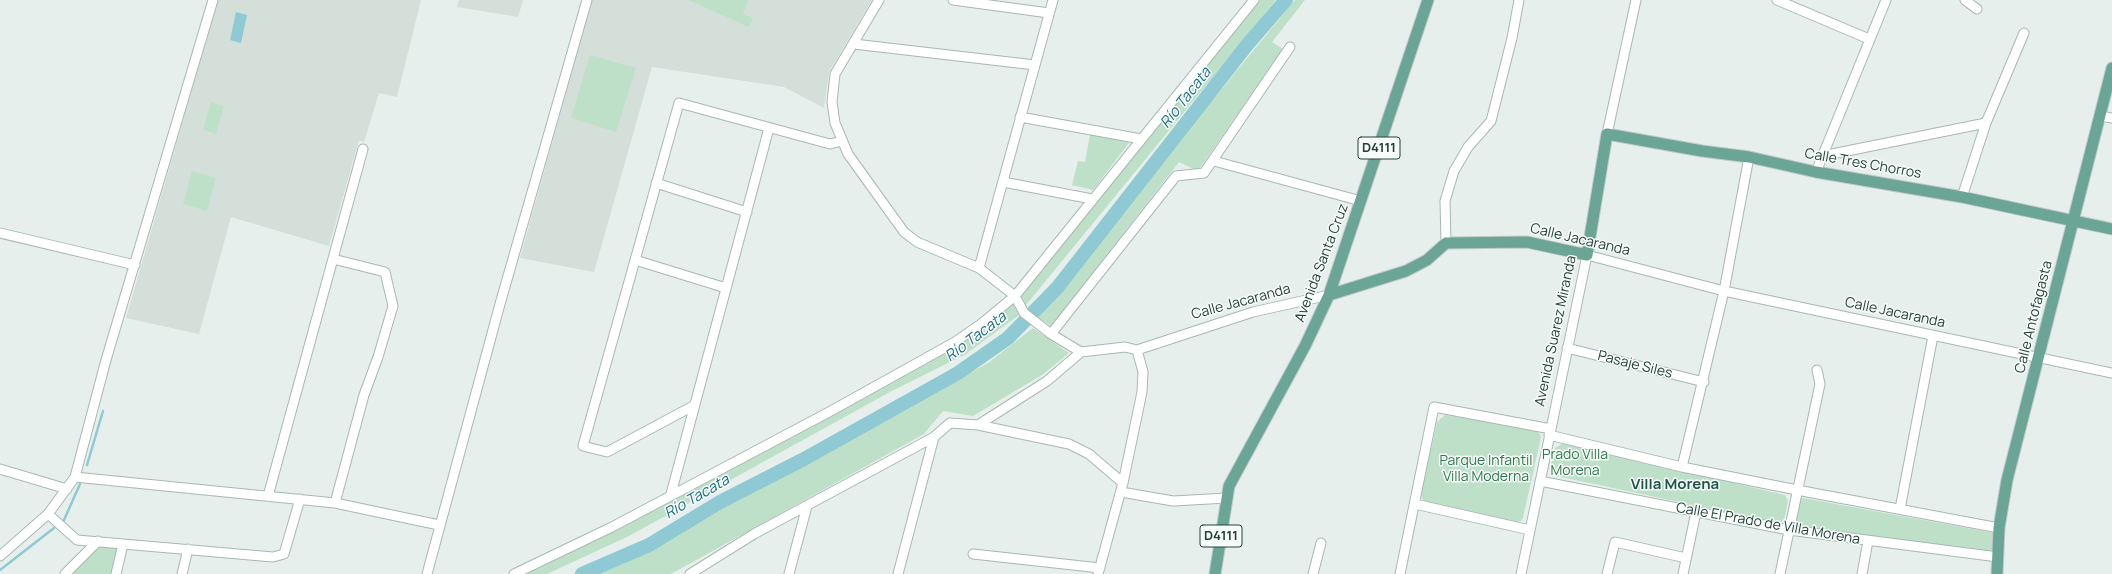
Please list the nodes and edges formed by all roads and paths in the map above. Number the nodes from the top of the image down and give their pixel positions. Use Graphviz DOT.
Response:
graph roads {
  1 [pos="213,0"];
  2 [pos="587,0"];
  3 [pos="879,0"];
  4 [pos="954,0"];
  5 [pos="1053,0"];
  6 [pos="1254,0"];
  7 [pos="1428,0"];
  8 [pos="1519,0"];
  9 [pos="1636,0"];
  10 [pos="1777,0"];
  11 [pos="1886,0"];
  12 [pos="1965,0"];
  13 [pos="1977,9"];
  14 [pos="1049,13"];
  15 [pos="2024,33"];
  16 [pos="1869,39"];
  17 [pos="854,44"];
  18 [pos="1290,47"];
  19 [pos="1035,65"];
  20 [pos="2112,68"];
  21 [pos="1020,117"];
  22 [pos="2106,117"];
  23 [pos="1986,123"];
  24 [pos="769,128"];
  25 [pos="1607,134"];
  26 [pos="1142,139"];
  27 [pos="842,141"];
  28 [pos="362,149"];
  29 [pos="1822,156"];
  30 [pos="1750,157"];
  31 [pos="1214,161"];
  32 [pos="1816,172"];
  33 [pos="1003,182"];
  34 [pos="656,183"];
  35 [pos="1962,197"];
  36 [pos="1092,199"];
  37 [pos="1362,201"];
  38 [pos="747,212"];
  39 [pos="2074,221"];
  40 [pos="2112,229"];
  41 [pos="0,234"];
  42 [pos="1446,244"];
  43 [pos="1587,255"];
  44 [pos="333,259"];
  45 [pos="635,260"];
  46 [pos="135,265"];
  47 [pos="979,268"];
  48 [pos="726,288"];
  49 [pos="1724,291"];
  50 [pos="1329,295"];
  51 [pos="1015,296"];
  52 [pos="1051,334"];
  53 [pos="1933,336"];
  54 [pos="1567,348"];
  55 [pos="1137,350"];
  56 [pos="1081,352"];
  57 [pos="2039,358"];
  58 [pos="1818,370"];
  59 [pos="2112,373"];
  60 [pos="1704,382"];
  61 [pos="695,405"];
  62 [pos="978,425"];
  63 [pos="1550,432"];
  64 [pos="934,437"];
  65 [pos="1682,467"];
  66 [pos="0,469"];
  67 [pos="75,477"];
  68 [pos="1540,481"];
  69 [pos="1123,483"];
  70 [pos="67,488"];
  71 [pos="1797,490"];
  72 [pos="1121,492"];
  73 [pos="671,494"];
  74 [pos="268,496"];
  75 [pos="1227,498"];
  76 [pos="300,499"];
  77 [pos="335,503"];
  78 [pos="1415,504"];
  79 [pos="807,506"];
  80 [pos="1900,509"];
  81 [pos="1696,512"];
  82 [pos="48,514"];
  83 [pos="439,525"];
  84 [pos="1999,528"];
  85 [pos="1530,530"];
  86 [pos="1789,530"];
  87 [pos="98,541"];
  88 [pos="1868,541"];
  89 [pos="1321,543"];
  90 [pos="123,544"];
  91 [pos="188,550"];
  92 [pos="973,554"];
  93 [pos="0,556"];
  94 [pos="1998,557"];
  95 [pos="1686,558"];
  96 [pos="1099,571"];
  97 [pos="65,574"];
  98 [pos="116,574"];
  99 [pos="182,574"];
  100 [pos="427,574"];
  101 [pos="514,574"];
  102 [pos="690,574"];
  103 [pos="789,574"];
  104 [pos="898,574"];
  105 [pos="1215,574"];
  106 [pos="1313,574"];
  107 [pos="1400,574"];
  108 [pos="1521,574"];
  109 [pos="1607,574"];
  110 [pos="1683,574"];
  111 [pos="1780,574"];
  112 [pos="1862,574"];
  113 [pos="1997,574"];
  1 -- 46 [label="street"];
  2 -- 83 [label="street"];
  3 -- 17 [label="street"];
  4 -- 14 [label="street"];
  5 -- 14 [label="street"];
  6 -- 26 [label="street"];
  7 -- 37 [label="main road, Avenida Santa Cruz / D4111"];
  8 -- 42 [label="street"];
  9 -- 25 [label="street, Avenida Suarez Miranda"];
  10 -- 16 [label="street"];
  11 -- 16 [label="street"];
  12 -- 13 [label="street"];
  14 -- 19 [label="street"];
  15 -- 23 [label="street"];
  16 -- 29 [label="street"];
  17 -- 19 [label="street"];
  17 -- 27 [label="street"];
  18 -- 31 [label="street"];
  19 -- 21 [label="street"];
  20 -- 22 [label="main road, Calle Antofagasta"];
  21 -- 26 [label="street"];
  21 -- 33 [label="street"];
  22 -- 39 [label="main road, Calle Antofagasta"];
  23 -- 29 [label="street"];
  23 -- 35 [label="street"];
  24 -- 27 [label="street"];
  24 -- 34 [label="street"];
  24 -- 38 [label="street"];
  25 -- 30 [label="main road, Calle Tres Chorros"];
  25 -- 43 [label="main road, Avenida Suarez Miranda"];
  26 -- 36 [label="street"];
  27 -- 47 [label="street"];
  28 -- 44 [label="street"];
  29 -- 32 [label="street"];
  30 -- 32 [label="main road, Calle Tres Chorros"];
  30 -- 49 [label="street"];
  31 -- 37 [label="street"];
  31 -- 52 [label="street"];
  32 -- 35 [label="main road, Calle Tres Chorros"];
  33 -- 36 [label="street"];
  33 -- 47 [label="street"];
  34 -- 38 [label="street"];
  34 -- 45 [label="street"];
  35 -- 39 [label="main road, Calle Tres Chorros"];
  36 -- 51 [label="street"];
  37 -- 50 [label="main road, Avenida Santa Cruz / D4111"];
  38 -- 48 [label="street"];
  39 -- 40 [label="main road, Calle Tres Chorros"];
  39 -- 57 [label="main road, Calle Antofagasta"];
  41 -- 46 [label="street"];
  42 -- 43 [label="main road, Calle Jacaranda"];
  42 -- 50 [label="main road, Calle Jacaranda"];
  43 -- 49 [label="street, Calle Jacaranda"];
  43 -- 54 [label="street, Avenida Suarez Miranda"];
  44 -- 74 [label="street"];
  44 -- 77 [label="street"];
  45 -- 48 [label="street"];
  45 -- 61 [label="street"];
  46 -- 67 [label="street"];
  47 -- 51 [label="street"];
  48 -- 61 [label="street"];
  49 -- 53 [label="street, Calle Jacaranda"];
  49 -- 60 [label="street"];
  50 -- 55 [label="street, Calle Jacaranda"];
  50 -- 75 [label="main road, Avenida Santa Cruz / D4111"];
  51 -- 52 [label="street"];
  51 -- 73 [label="street"];
  52 -- 56 [label="street"];
  53 -- 57 [label="street, Calle Jacaranda"];
  53 -- 80 [label="street"];
  54 -- 60 [label="street, Pasaje Siles"];
  54 -- 63 [label="street, Avenida Suarez Miranda"];
  55 -- 56 [label="street, Calle Jacaranda"];
  55 -- 69 [label="street"];
  56 -- 62 [label="street"];
  57 -- 59 [label="street, Calle Jacaranda"];
  57 -- 84 [label="main road, Calle Antofagasta"];
  58 -- 71 [label="street"];
  60 -- 65 [label="street"];
  61 -- 73 [label="street"];
  62 -- 64 [label="street"];
  62 -- 69 [label="street"];
  63 -- 65 [label="street"];
  63 -- 68 [label="street, Avenida Suarez Miranda"];
  63 -- 78 [label="street"];
  64 -- 79 [label="street"];
  64 -- 104 [label="street"];
  65 -- 71 [label="street"];
  66 -- 70 [label="street"];
  67 -- 70 [label="street"];
  67 -- 74 [label="street"];
  68 -- 81 [label="street, Calle El Prado de Villa Morena"];
  68 -- 85 [label="street, Avenida Suarez Miranda"];
  69 -- 72 [label="street"];
  70 -- 82 [label="street"];
  71 -- 80 [label="street"];
  71 -- 86 [label="street"];
  72 -- 75 [label="street"];
  72 -- 96 [label="street"];
  73 -- 101 [label="street"];
  74 -- 76 [label="street"];
  75 -- 105 [label="main road, Avenida Santa Cruz / D4111"];
  76 -- 77 [label="street"];
  76 -- 91 [label="street"];
  77 -- 83 [label="street"];
  78 -- 85 [label="street"];
  78 -- 107 [label="street"];
  79 -- 102 [label="street"];
  79 -- 103 [label="street"];
  80 -- 84 [label="street"];
  81 -- 86 [label="street, Calle El Prado de Villa Morena"];
  81 -- 95 [label="street"];
  82 -- 87 [label="street"];
  82 -- 93 [label="street"];
  83 -- 100 [label="street"];
  84 -- 94 [label="main road, Calle Antofagasta"];
  85 -- 108 [label="street, Avenida Suarez Miranda"];
  86 -- 88 [label="street, Calle El Prado de Villa Morena"];
  86 -- 111 [label="street"];
  87 -- 90 [label="street"];
  87 -- 97 [label="street"];
  88 -- 94 [label="street, Calle El Prado de Villa Morena"];
  88 -- 112 [label="street"];
  89 -- 106 [label="street"];
  90 -- 91 [label="street"];
  90 -- 98 [label="street"];
  91 -- 99 [label="street"];
  92 -- 96 [label="street"];
  94 -- 113 [label="main road, Calle Antofagasta"];
  95 -- 109 [label="street"];
  95 -- 110 [label="street"];
}
